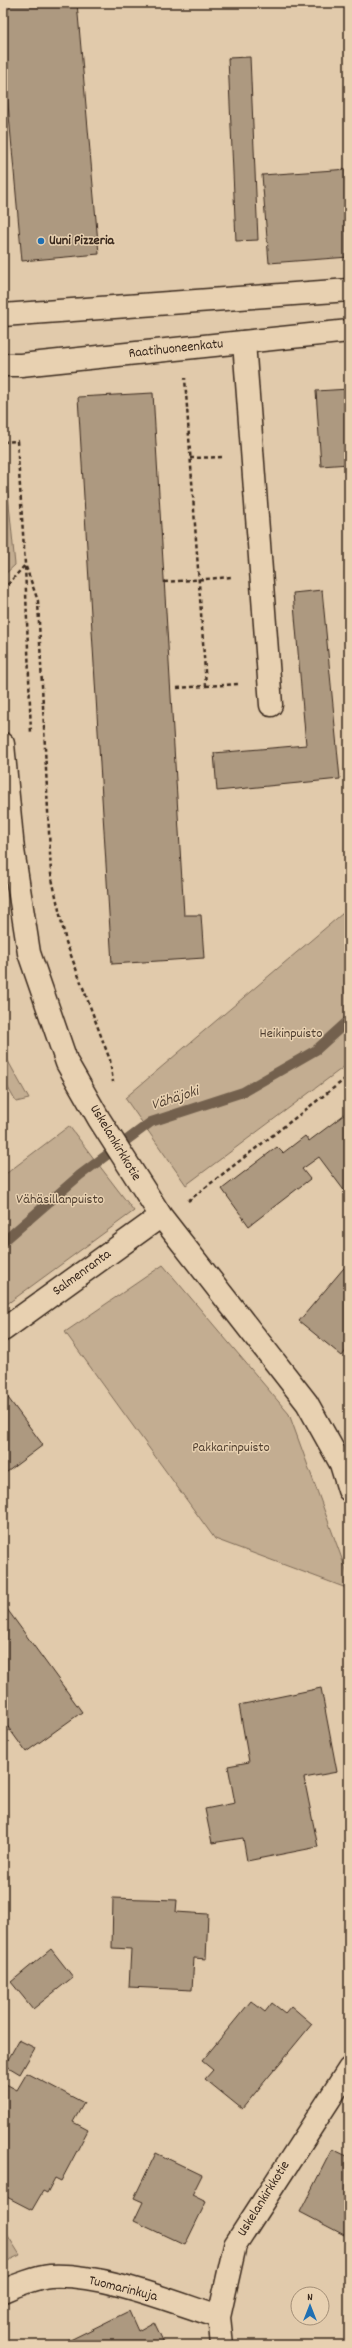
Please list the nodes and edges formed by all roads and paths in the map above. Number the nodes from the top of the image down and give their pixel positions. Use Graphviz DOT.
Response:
graph roads {
  1 [pos="349,290"];
  2 [pos="3,315"];
  3 [pos="349,331"];
  4 [pos="244,342"];
  5 [pos="3,365"];
  6 [pos="185,375"];
  7 [pos="3,442"];
  8 [pos="229,457"];
  9 [pos="190,458"];
  10 [pos="25,564"];
  11 [pos="238,577"];
  12 [pos="199,579"];
  13 [pos="164,582"];
  14 [pos="3,590"];
  15 [pos="246,684"];
  16 [pos="206,686"];
  17 [pos="177,688"];
  18 [pos="271,705"];
  19 [pos="31,737"];
  20 [pos="3,744"];
  21 [pos="349,1076"];
  22 [pos="114,1090"];
  23 [pos="184,1204"];
  24 [pos="161,1216"];
  25 [pos="3,1330"];
  26 [pos="349,1490"];
  27 [pos="349,2069"];
  28 [pos="3,2291"];
  29 [pos="219,2317"];
  30 [pos="222,2345"];
  1 -- 2 [label="street"];
  3 -- 4 [label="street, Raatihuoneenkatu"];
  4 -- 5 [label="street, Raatihuoneenkatu"];
  4 -- 18 [label="street"];
  6 -- 9 [label="path"];
  7 -- 10 [label="path"];
  8 -- 9 [label="path"];
  9 -- 12 [label="path"];
  10 -- 14 [label="path"];
  10 -- 19 [label="path"];
  10 -- 22 [label="path"];
  11 -- 12 [label="path"];
  12 -- 13 [label="path"];
  12 -- 16 [label="path"];
  15 -- 16 [label="path"];
  16 -- 17 [label="path"];
  20 -- 24 [label="street, Uskelankirkkotie"];
  21 -- 23 [label="path"];
  24 -- 25 [label="street, Salmenranta"];
  24 -- 26 [label="street, Uskelankirkkotie"];
  27 -- 29 [label="street, Uskelankirkkotie"];
  28 -- 29 [label="street, Tuomarinkuja"];
  29 -- 30 [label="street, Uskelankirkkotie"];
}
